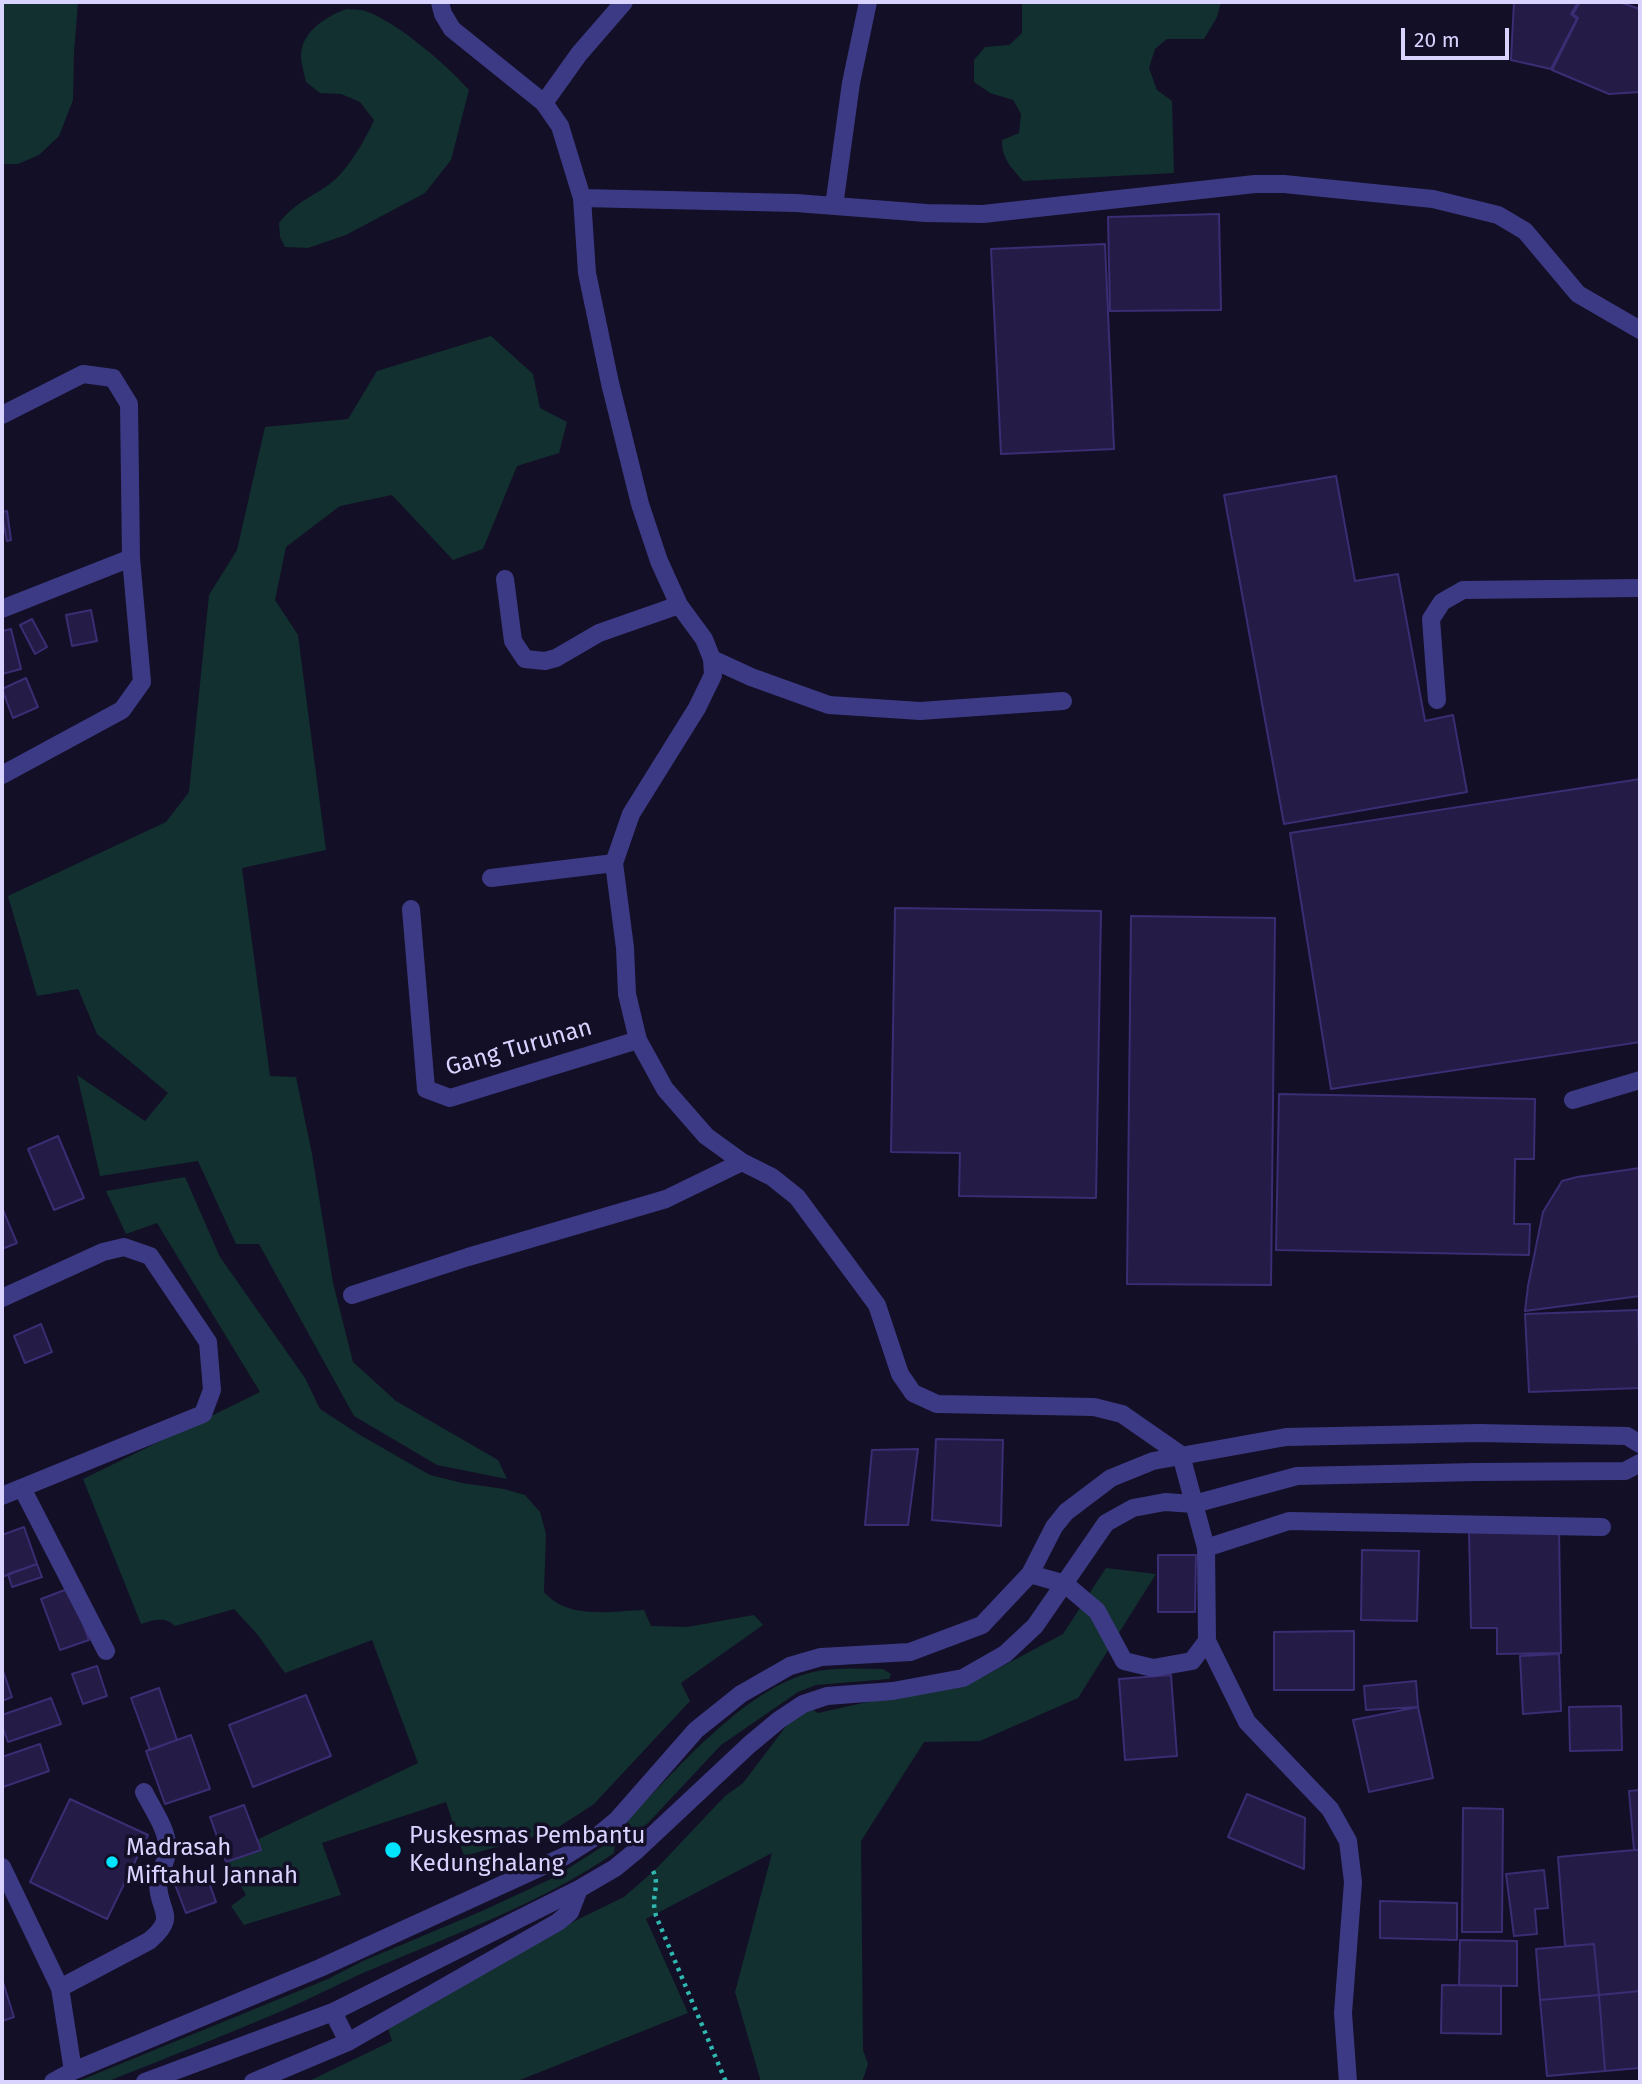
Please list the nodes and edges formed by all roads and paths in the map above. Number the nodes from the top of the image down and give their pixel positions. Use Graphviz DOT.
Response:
graph roads {
  1 [pos="440,2"];
  2 [pos="624,2"];
  3 [pos="868,2"];
  4 [pos="544,103"];
  5 [pos="582,198"];
  6 [pos="834,206"];
  7 [pos="1640,330"];
  8 [pos="2,415"];
  9 [pos="131,558"];
  10 [pos="506,579"];
  11 [pos="1640,588"];
  12 [pos="679,605"];
  13 [pos="2,609"];
  14 [pos="712,659"];
  15 [pos="1437,700"];
  16 [pos="1063,701"];
  17 [pos="2,775"];
  18 [pos="614,863"];
  19 [pos="491,878"];
  20 [pos="411,909"];
  21 [pos="638,1040"];
  22 [pos="1640,1080"];
  23 [pos="1573,1100"];
  24 [pos="742,1162"];
  25 [pos="352,1294"];
  26 [pos="2,1298"];
  27 [pos="1640,1444"];
  28 [pos="1181,1455"];
  29 [pos="1640,1463"];
  30 [pos="22,1488"];
  31 [pos="2,1496"];
  32 [pos="1194,1504"];
  33 [pos="1602,1527"];
  34 [pos="1206,1548"];
  35 [pos="1030,1574"];
  36 [pos="1065,1584"];
  37 [pos="1207,1641"];
  38 [pos="106,1651"];
  39 [pos="144,1792"];
  40 [pos="637,1850"];
  41 [pos="2,1867"];
  42 [pos="579,1889"];
  43 [pos="60,1988"];
  44 [pos="333,2012"];
  45 [pos="348,2042"];
  46 [pos="73,2071"];
  47 [pos="53,2082"];
  48 [pos="145,2082"];
  49 [pos="253,2082"];
  50 [pos="726,2082"];
  51 [pos="1348,2082"];
  1 -- 4 [label="street"];
  2 -- 4 [label="street"];
  3 -- 6 [label="street"];
  4 -- 5 [label="street"];
  5 -- 6 [label="street"];
  5 -- 12 [label="street"];
  6 -- 7 [label="street"];
  8 -- 9 [label="street"];
  9 -- 13 [label="street"];
  9 -- 17 [label="street"];
  10 -- 12 [label="street"];
  11 -- 15 [label="street"];
  12 -- 14 [label="street"];
  14 -- 16 [label="street"];
  14 -- 18 [label="street"];
  18 -- 19 [label="street"];
  18 -- 21 [label="street"];
  20 -- 21 [label="street, Gang Turunan"];
  21 -- 24 [label="street"];
  22 -- 23 [label="street"];
  24 -- 25 [label="street"];
  24 -- 28 [label="street"];
  26 -- 30 [label="street"];
  27 -- 28 [label="street"];
  28 -- 32 [label="street"];
  28 -- 35 [label="street"];
  29 -- 32 [label="street"];
  30 -- 31 [label="street"];
  30 -- 38 [label="street"];
  32 -- 34 [label="street"];
  32 -- 36 [label="street"];
  33 -- 34 [label="street"];
  34 -- 37 [label="street"];
  35 -- 36 [label="street"];
  35 -- 46 [label="street"];
  36 -- 37 [label="street"];
  36 -- 40 [label="street"];
  37 -- 51 [label="street"];
  39 -- 43 [label="street"];
  40 -- 42 [label="street"];
  40 -- 50 [label="path"];
  41 -- 43 [label="street"];
  42 -- 44 [label="street"];
  42 -- 45 [label="street"];
  43 -- 46 [label="street"];
  44 -- 45 [label="street"];
  44 -- 48 [label="street"];
  45 -- 49 [label="street"];
  46 -- 47 [label="street"];
}
